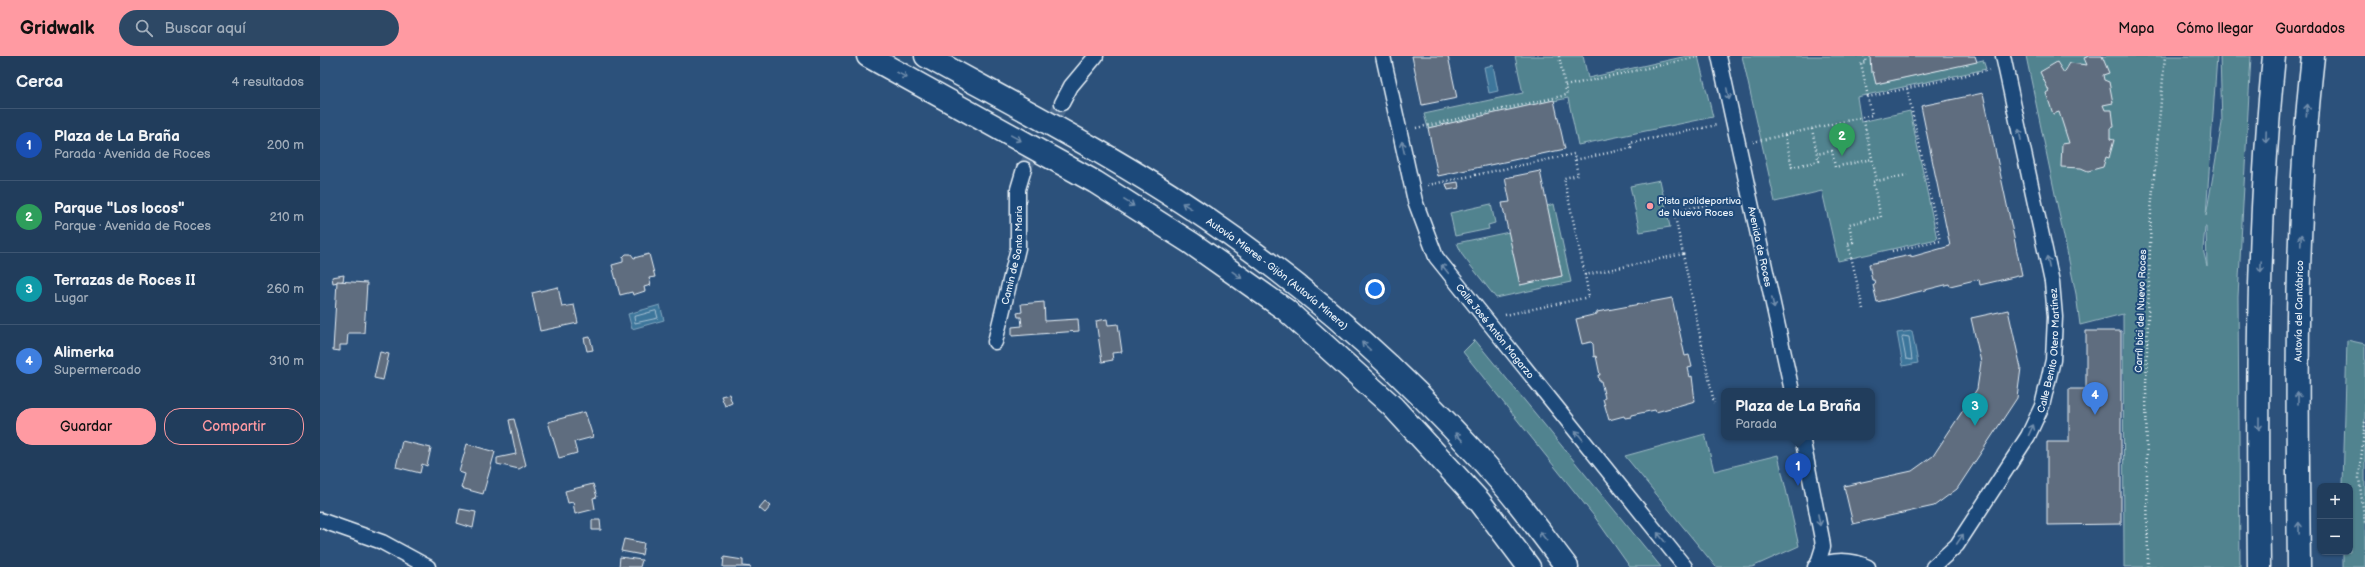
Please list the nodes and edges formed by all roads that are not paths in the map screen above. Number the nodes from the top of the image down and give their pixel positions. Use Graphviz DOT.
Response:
graph roads {
  1 [pos="868,56"];
  2 [pos="926,56"];
  3 [pos="1096,56"];
  4 [pos="1384,56"];
  5 [pos="1719,56"];
  6 [pos="2003,56"];
  7 [pos="2274,56"];
  8 [pos="2313,56"];
  9 [pos="1062,103"];
  10 [pos="1024,169"];
  11 [pos="995,342"];
  12 [pos="1791,388"];
  13 [pos="1803,440"];
  14 [pos="320,520"];
  15 [pos="1816,566"];
  16 [pos="428,567"];
  17 [pos="1530,567"];
  18 [pos="1567,567"];
  19 [pos="1685,567"];
  20 [pos="1868,567"];
  21 [pos="1933,567"];
  22 [pos="2259,567"];
  23 [pos="2299,567"];
  1 -- 17 [label="highway, one-way"];
  18 -- 2 [label="highway, Autovía Mieres - Gijón (Autovía Minera), one-way"];
  3 -- 9 [label="street"];
  19 -- 4 [label="street, Calle José Antón Magarzo, one-way"];
  5 -- 12 [label="street, Avenida de Roces, one-way"];
  21 -- 6 [label="street, Calle Benito Otero Martínez, one-way"];
  7 -- 22 [label="highway, one-way"];
  23 -- 8 [label="highway, Autovía del Cantábrico, one-way"];
  10 -- 11 [label="street, Camin de Santa Maria"];
  13 -- 15 [label="street, one-way"];
  14 -- 16 [label="street"];
  15 -- 20 [label="street"];
}
